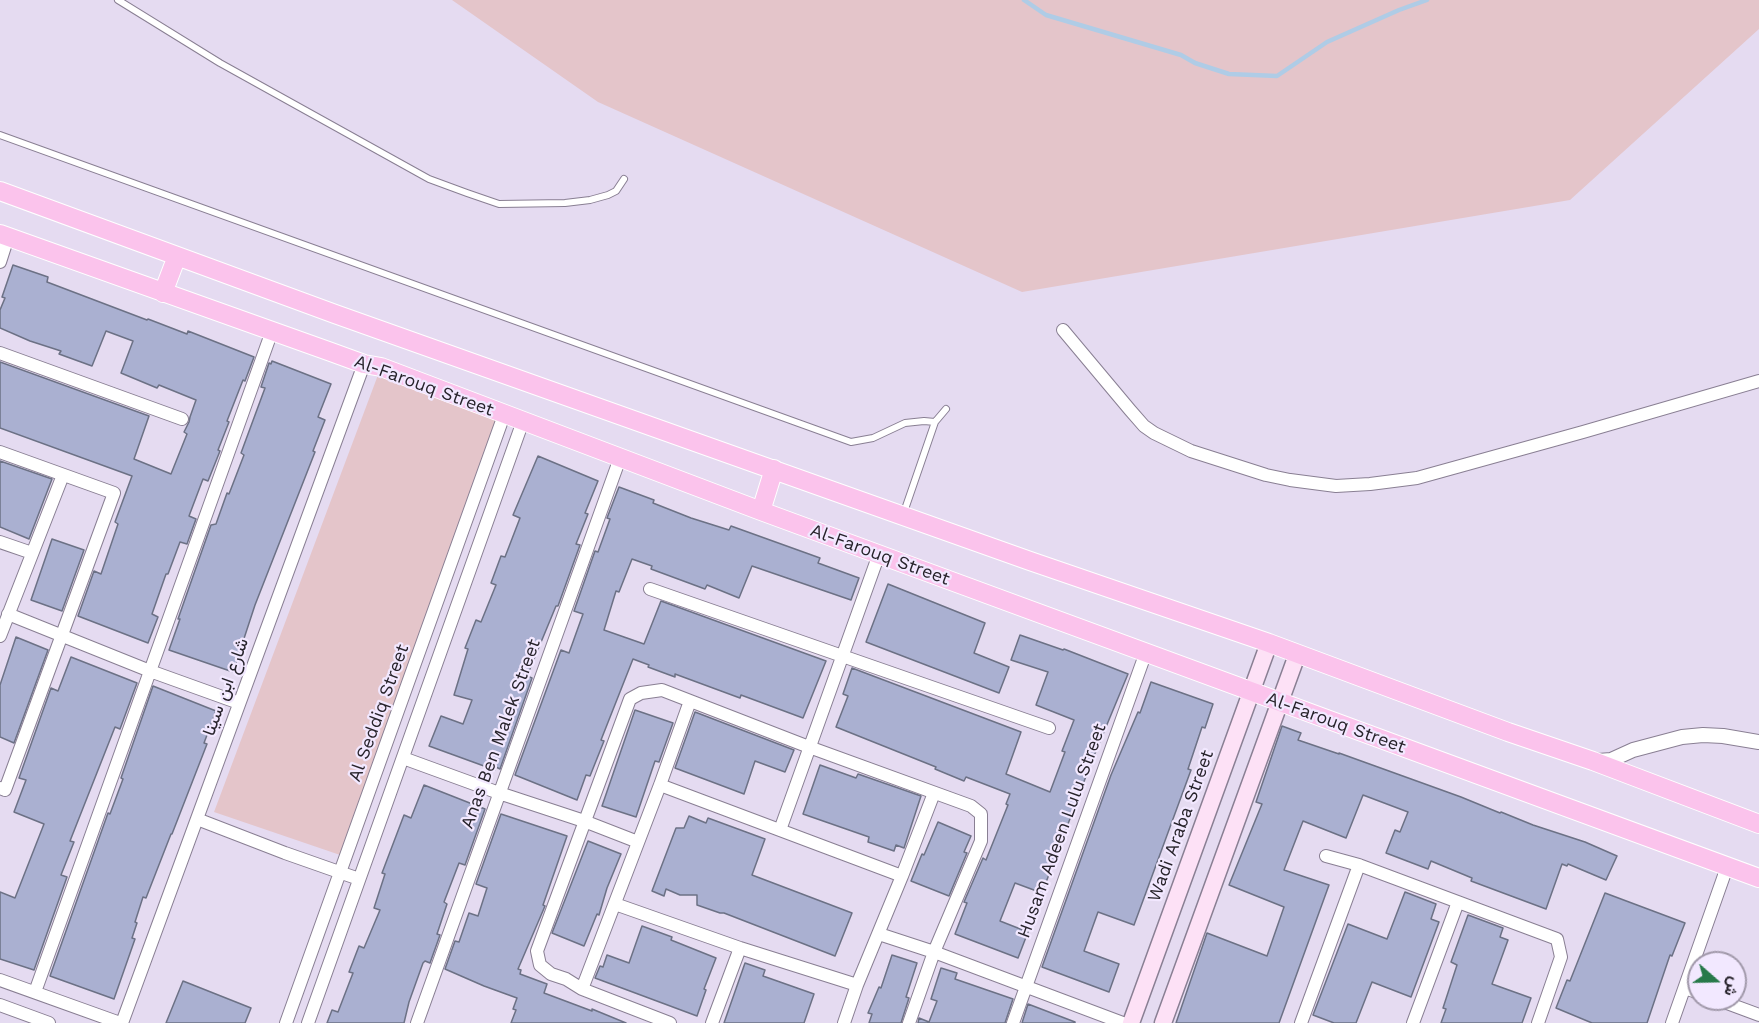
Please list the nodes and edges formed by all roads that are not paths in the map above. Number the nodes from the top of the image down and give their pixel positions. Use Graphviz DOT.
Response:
graph roads {
  1 [pos="118,0"];
  2 [pos="0,135"];
  3 [pos="624,179"];
  4 [pos="0,191"];
  5 [pos="4,236"];
  6 [pos="177,256"];
  7 [pos="0,262"];
  8 [pos="163,293"];
  9 [pos="1063,330"];
  10 [pos="272,331"];
  11 [pos="0,353"];
  12 [pos="364,364"];
  13 [pos="1759,381"];
  14 [pos="946,409"];
  15 [pos="504,415"];
  16 [pos="182,419"];
  17 [pos="523,421"];
  18 [pos="935,422"];
  19 [pos="0,452"];
  20 [pos="620,458"];
  21 [pos="774,469"];
  22 [pos="63,475"];
  23 [pos="761,511"];
  24 [pos="902,515"];
  25 [pos="0,542"];
  26 [pos="32,553"];
  27 [pos="879,554"];
  28 [pos="650,589"];
  29 [pos="8,614"];
  30 [pos="0,636"];
  31 [pos="62,637"];
  32 [pos="1269,643"];
  33 [pos="1146,652"];
  34 [pos="1297,655"];
  35 [pos="842,656"];
  36 [pos="150,672"];
  37 [pos="1251,691"];
  38 [pos="690,701"];
  39 [pos="1280,702"];
  40 [pos="239,703"];
  41 [pos="1049,728"];
  42 [pos="1759,728"];
  43 [pos="1743,739"];
  44 [pos="1759,742"];
  45 [pos="809,747"];
  46 [pos="403,758"];
  47 [pos="1593,761"];
  48 [pos="660,785"];
  49 [pos="0,788"];
  50 [pos="499,793"];
  51 [pos="934,793"];
  52 [pos="196,819"];
  53 [pos="584,820"];
  54 [pos="1759,824"];
  55 [pos="780,830"];
  56 [pos="638,842"];
  57 [pos="1326,856"];
  58 [pos="1359,865"];
  59 [pos="1727,867"];
  60 [pos="340,873"];
  61 [pos="902,876"];
  62 [pos="1759,878"];
  63 [pos="359,879"];
  64 [pos="1458,902"];
  65 [pos="615,904"];
  66 [pos="879,934"];
  67 [pos="740,948"];
  68 [pos="934,952"];
  69 [pos="0,980"];
  70 [pos="857,985"];
  71 [pos="1026,987"];
  72 [pos="1684,988"];
  73 [pos="582,989"];
  74 [pos="1687,989"];
  75 [pos="35,992"];
  76 [pos="0,1005"];
  77 [pos="27,1019"];
  78 [pos="49,1023"];
  79 [pos="121,1023"];
  80 [pos="286,1023"];
  81 [pos="308,1023"];
  82 [pos="417,1023"];
  83 [pos="670,1023"];
  84 [pos="712,1023"];
  85 [pos="844,1023"];
  86 [pos="909,1023"];
  87 [pos="1013,1023"];
  88 [pos="1124,1023"];
  89 [pos="1131,1023"];
  90 [pos="1163,1023"];
  91 [pos="1301,1023"];
  92 [pos="1413,1023"];
  93 [pos="1538,1023"];
  94 [pos="1672,1023"];
  1 -- 3 [label="lane"];
  2 -- 18 [label="lane"];
  4 -- 6 [label="main road, Al-Farouq Street"];
  5 -- 7 [label="street"];
  5 -- 8 [label="main road, Al-Farouq Street"];
  6 -- 8 [label="main road"];
  6 -- 21 [label="main road, Al-Farouq Street"];
  8 -- 10 [label="main road, Al-Farouq Street"];
  9 -- 13 [label="street"];
  10 -- 12 [label="main road, Al-Farouq Street"];
  10 -- 36 [label="street"];
  11 -- 16 [label="street"];
  12 -- 15 [label="main road, Al-Farouq Street"];
  12 -- 40 [label="street, شارع ابن سينا"];
  14 -- 18 [label="lane"];
  15 -- 17 [label="main road, Al-Farouq Street"];
  15 -- 60 [label="street, Al Seddiq Street"];
  17 -- 20 [label="main road, Al-Farouq Street"];
  17 -- 46 [label="street, Al Seddiq Street"];
  18 -- 24 [label="lane"];
  19 -- 22 [label="street"];
  20 -- 23 [label="main road, Al-Farouq Street"];
  20 -- 50 [label="street, Anas Ben Malek Street"];
  21 -- 23 [label="main road"];
  21 -- 24 [label="main road, Al-Farouq Street"];
  22 -- 26 [label="street"];
  22 -- 31 [label="street"];
  23 -- 27 [label="main road, Al-Farouq Street"];
  24 -- 32 [label="main road, Al-Farouq Street"];
  25 -- 26 [label="street"];
  26 -- 29 [label="street"];
  27 -- 33 [label="main road, Al-Farouq Street"];
  27 -- 35 [label="street"];
  28 -- 35 [label="street"];
  29 -- 30 [label="street"];
  29 -- 31 [label="street"];
  31 -- 36 [label="street"];
  31 -- 49 [label="street"];
  32 -- 34 [label="main road, Al-Farouq Street"];
  32 -- 37 [label="main road, Wadi Araba Street"];
  33 -- 37 [label="main road, Al-Farouq Street"];
  33 -- 71 [label="street, Husam Adeen Lulu Street"];
  34 -- 39 [label="main road"];
  34 -- 47 [label="main road, Al-Farouq Street"];
  35 -- 41 [label="street"];
  35 -- 45 [label="street"];
  36 -- 40 [label="street"];
  36 -- 75 [label="street"];
  37 -- 39 [label="main road, Al-Farouq Street"];
  37 -- 89 [label="main road, Wadi Araba Street"];
  38 -- 45 [label="street"];
  38 -- 48 [label="street"];
  38 -- 53 [label="street"];
  39 -- 59 [label="main road, Al-Farouq Street"];
  39 -- 90 [label="main road"];
  40 -- 52 [label="street, شارع ابن سينا"];
  42 -- 43 [label="street"];
  43 -- 44 [label="street"];
  43 -- 47 [label="street"];
  45 -- 51 [label="street"];
  45 -- 55 [label="street"];
  46 -- 50 [label="street"];
  46 -- 63 [label="street, Al Seddiq Street"];
  47 -- 54 [label="main road, Al-Farouq Street"];
  48 -- 55 [label="street"];
  48 -- 56 [label="street"];
  50 -- 53 [label="street"];
  50 -- 82 [label="street, Anas Ben Malek Street"];
  51 -- 61 [label="street"];
  51 -- 68 [label="street"];
  52 -- 60 [label="street"];
  52 -- 79 [label="street, شارع ابن سينا"];
  53 -- 56 [label="street"];
  53 -- 73 [label="street"];
  55 -- 61 [label="street"];
  56 -- 65 [label="street"];
  57 -- 58 [label="street"];
  58 -- 64 [label="street"];
  58 -- 91 [label="street"];
  59 -- 62 [label="main road, Al-Farouq Street"];
  59 -- 72 [label="street"];
  60 -- 63 [label="street"];
  60 -- 80 [label="street, Al Seddiq Street"];
  61 -- 66 [label="street"];
  63 -- 81 [label="street, Al Seddiq Street"];
  64 -- 92 [label="street"];
  64 -- 93 [label="street"];
  65 -- 67 [label="street"];
  65 -- 73 [label="street"];
  66 -- 68 [label="street"];
  66 -- 70 [label="street"];
  67 -- 70 [label="street"];
  67 -- 84 [label="street"];
  68 -- 71 [label="street"];
  68 -- 86 [label="street"];
  69 -- 75 [label="street"];
  70 -- 85 [label="street"];
  71 -- 87 [label="street, Husam Adeen Lulu Street"];
  71 -- 88 [label="street"];
  72 -- 74 [label="street"];
  72 -- 94 [label="street"];
  73 -- 83 [label="street"];
  75 -- 79 [label="street"];
  76 -- 77 [label="street"];
  77 -- 78 [label="street"];
}
